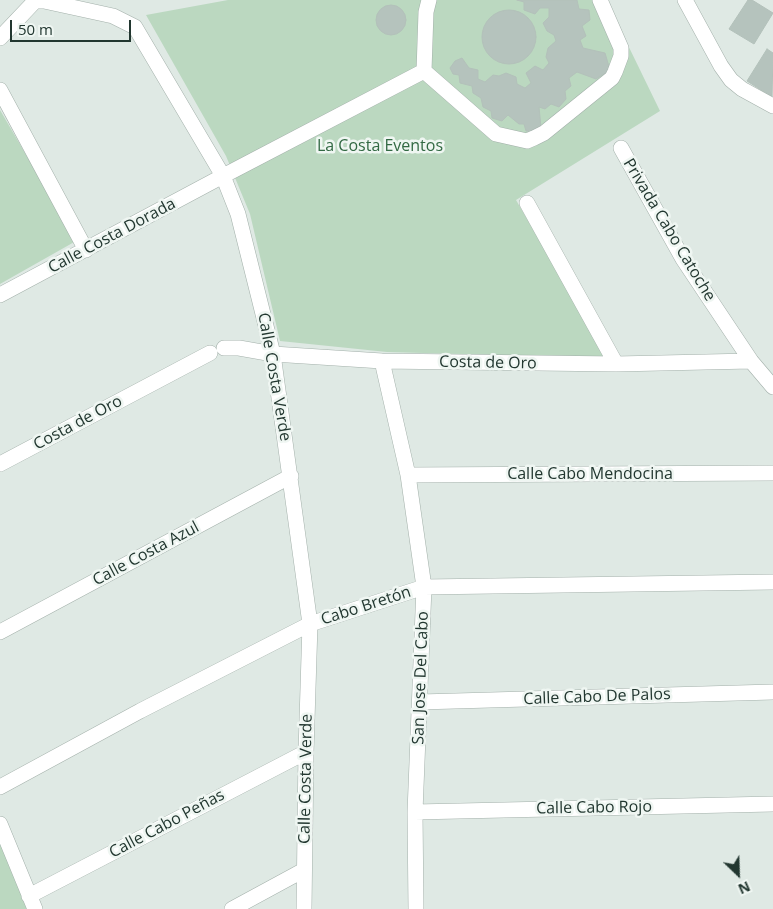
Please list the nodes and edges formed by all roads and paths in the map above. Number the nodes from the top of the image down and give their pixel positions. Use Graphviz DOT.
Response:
graph roads {
  1 [pos="430,0"];
  2 [pos="600,0"];
  3 [pos="685,0"];
  4 [pos="0,38"];
  5 [pos="424,71"];
  6 [pos="0,90"];
  7 [pos="773,106"];
  8 [pos="621,148"];
  9 [pos="223,176"];
  10 [pos="527,203"];
  11 [pos="86,250"];
  12 [pos="0,295"];
  13 [pos="224,348"];
  14 [pos="210,354"];
  15 [pos="273,354"];
  16 [pos="751,360"];
  17 [pos="382,361"];
  18 [pos="616,364"];
  19 [pos="773,387"];
  20 [pos="0,464"];
  21 [pos="773,473"];
  22 [pos="408,475"];
  23 [pos="291,476"];
  24 [pos="773,582"];
  25 [pos="424,587"];
  26 [pos="310,624"];
  27 [pos="0,632"];
  28 [pos="773,692"];
  29 [pos="420,702"];
  30 [pos="306,752"];
  31 [pos="0,787"];
  32 [pos="773,804"];
  33 [pos="415,812"];
  34 [pos="0,824"];
  35 [pos="304,870"];
  36 [pos="32,903"];
  37 [pos="232,909"];
  38 [pos="304,909"];
  39 [pos="416,909"];
  1 -- 5 [label="street"];
  2 -- 5 [label="street"];
  3 -- 7 [label="street"];
  4 -- 9 [label="street, Calle Costa Verde"];
  5 -- 9 [label="street, Calle Costa Dorada"];
  6 -- 11 [label="street"];
  8 -- 16 [label="street, Privada Cabo Catoche"];
  9 -- 11 [label="street, Calle Costa Dorada"];
  9 -- 15 [label="street, Calle Costa Verde"];
  10 -- 18 [label="street"];
  11 -- 12 [label="street, Calle Costa Dorada"];
  13 -- 15 [label="street, Costa de Oro"];
  14 -- 20 [label="street, Costa de Oro"];
  15 -- 17 [label="street, Costa de Oro"];
  15 -- 23 [label="street, Calle Costa Verde"];
  16 -- 18 [label="street, Costa de Oro"];
  16 -- 19 [label="street, Privada Cabo Catoche"];
  17 -- 18 [label="street, Costa de Oro"];
  17 -- 22 [label="street, San Jose Del Cabo"];
  21 -- 22 [label="street, Calle Cabo Mendocina"];
  22 -- 25 [label="street, San Jose Del Cabo"];
  23 -- 26 [label="street, Calle Costa Verde"];
  23 -- 27 [label="street, Calle Costa Azul"];
  24 -- 25 [label="street, Cabo Bretón"];
  25 -- 26 [label="street, Cabo Bretón"];
  25 -- 29 [label="street, San Jose Del Cabo"];
  26 -- 30 [label="street, Calle Costa Verde"];
  26 -- 31 [label="street, Cabo Bretón"];
  28 -- 29 [label="street, Calle Cabo De Palos"];
  29 -- 33 [label="street, San Jose Del Cabo"];
  30 -- 35 [label="street, Calle Costa Verde"];
  30 -- 36 [label="street, Calle Cabo Peñas"];
  32 -- 33 [label="street, Calle Cabo Rojo"];
  33 -- 39 [label="street, San Jose Del Cabo"];
  34 -- 36 [label="street"];
  35 -- 37 [label="street"];
  35 -- 38 [label="street, Calle Costa Verde"];
}
